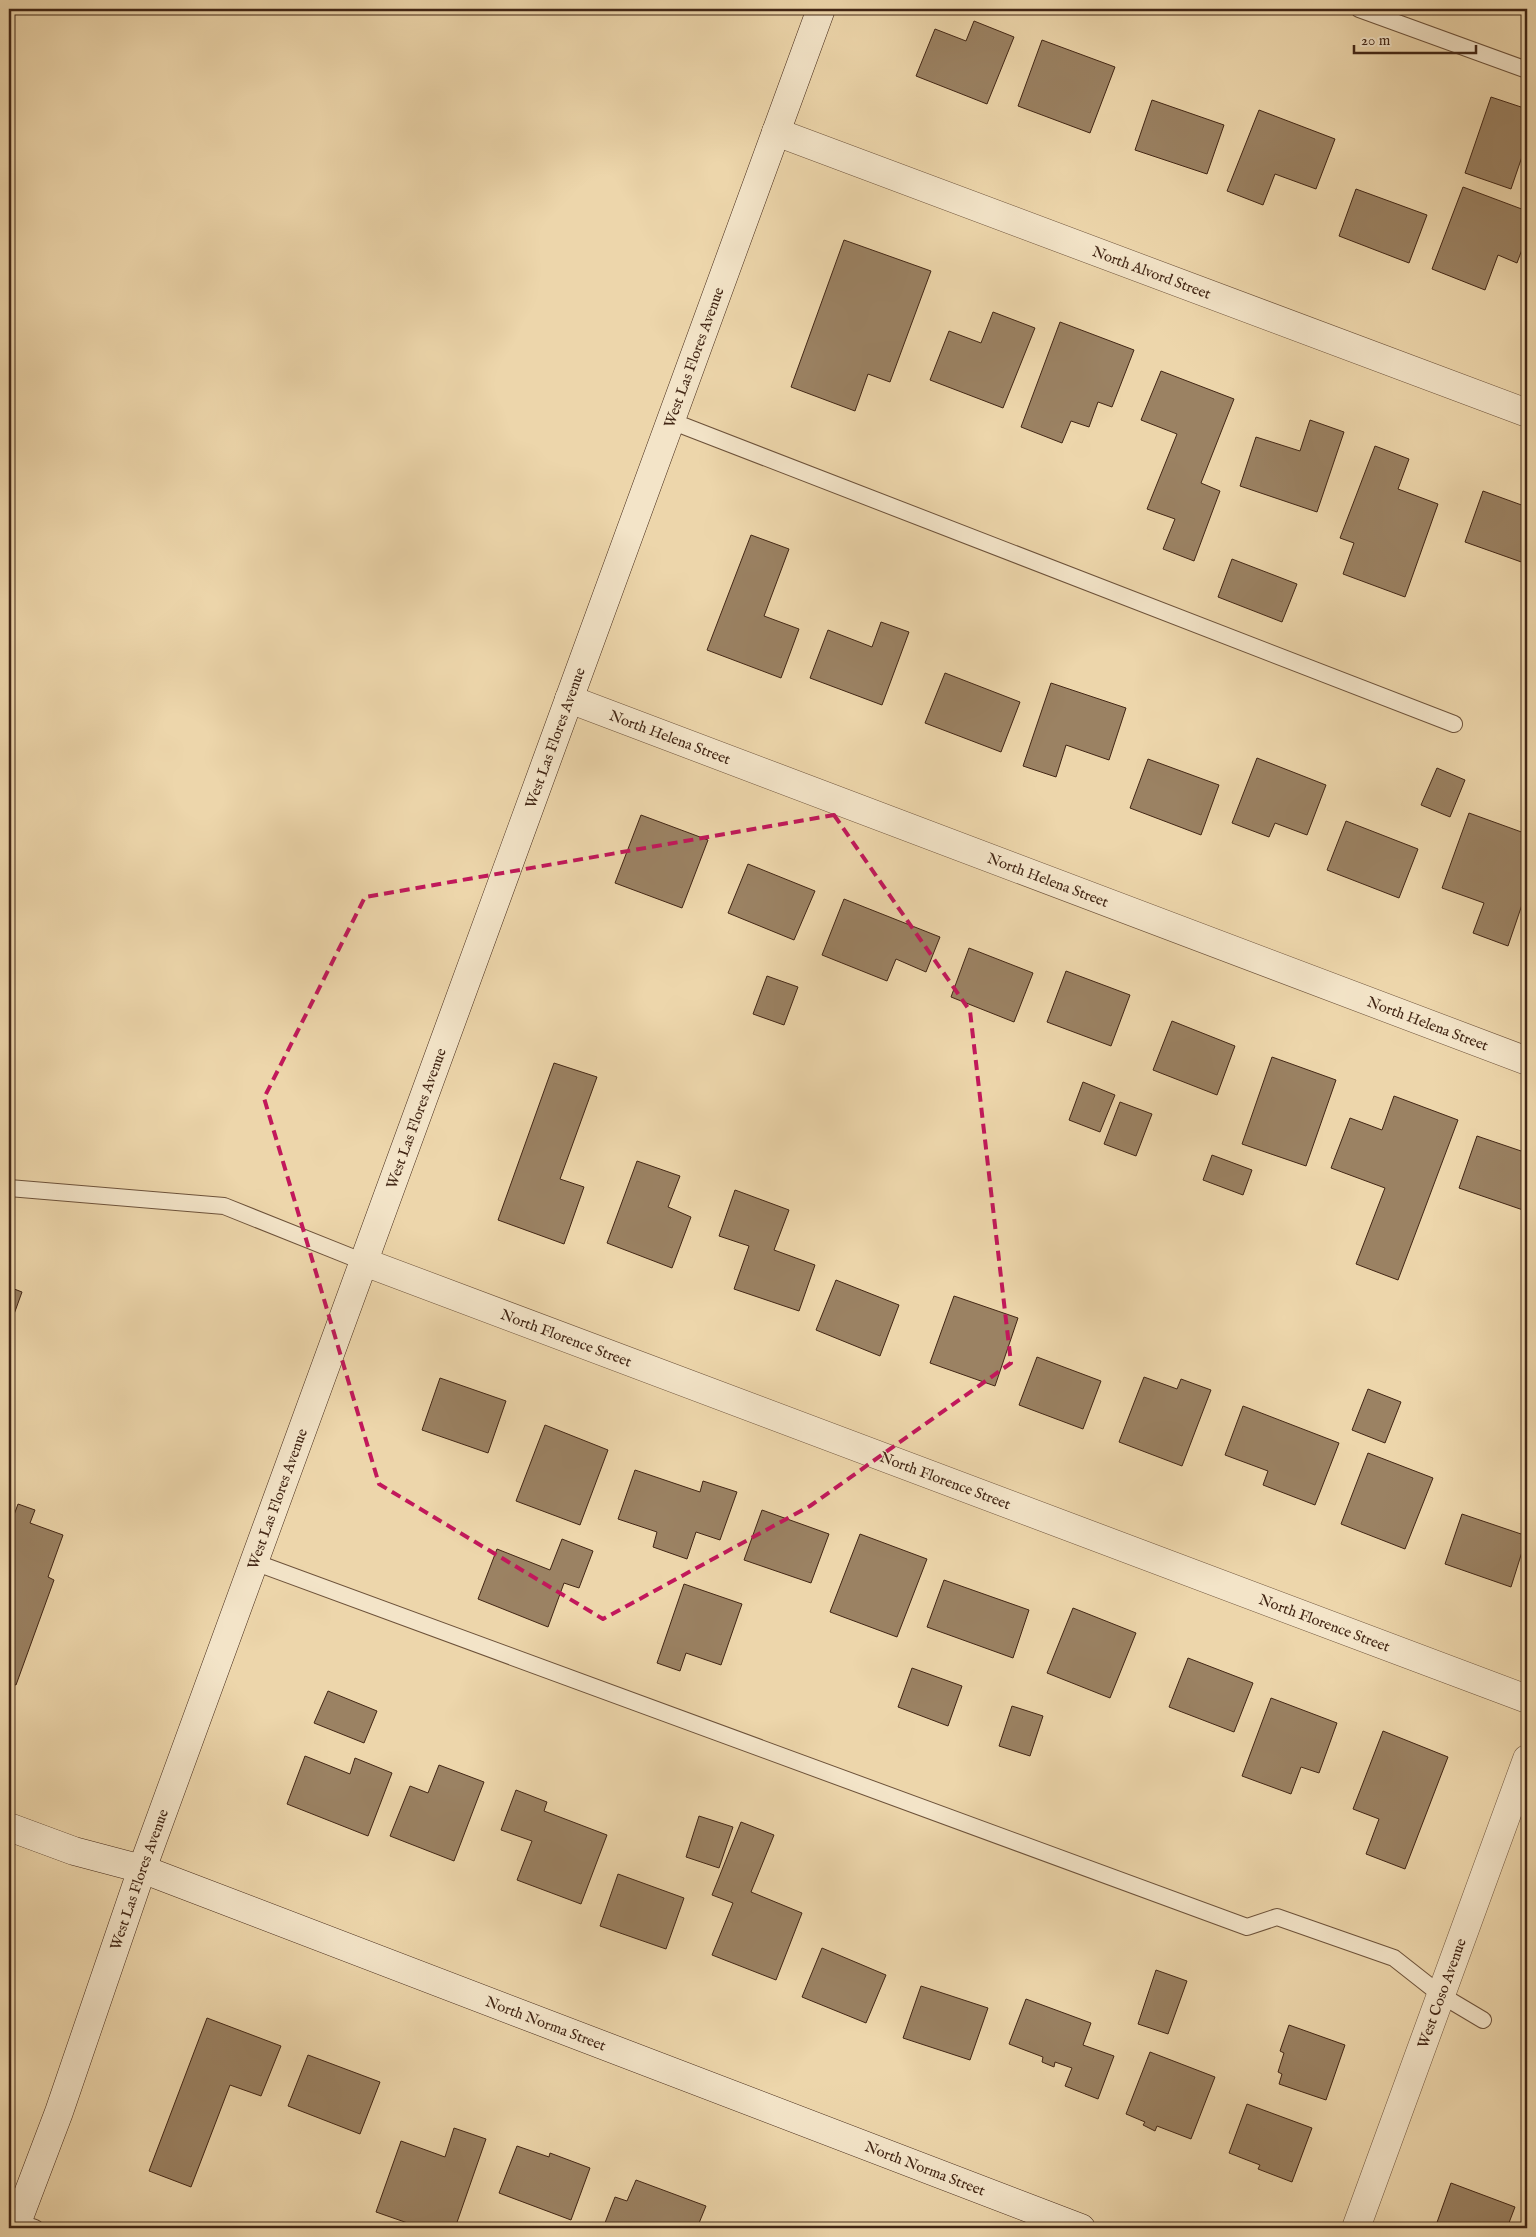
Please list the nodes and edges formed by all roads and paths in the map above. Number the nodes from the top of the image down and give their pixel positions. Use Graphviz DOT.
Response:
graph roads {
  1 [pos="821,9"];
  2 [pos="1359,9"];
  3 [pos="1527,70"];
  4 [pos="776,132"];
  5 [pos="1527,413"];
  6 [pos="671,421"];
  7 [pos="569,699"];
  8 [pos="1454,724"];
  9 [pos="1527,1061"];
  10 [pos="9,1188"];
  11 [pos="364,1262"];
  12 [pos="254,1562"];
  13 [pos="1527,1699"];
  14 [pos="1527,1759"];
  15 [pos="9,1827"];
  16 [pos="142,1869"];
  17 [pos="1441,1996"];
  18 [pos="1483,2020"];
  19 [pos="23,2226"];
  20 [pos="1081,2228"];
  21 [pos="1356,2228"];
  1 -- 4 [label="street, West Las Flores Avenue"];
  2 -- 3 [label="lane"];
  4 -- 5 [label="street, North Alvord Street"];
  4 -- 6 [label="street, West Las Flores Avenue"];
  6 -- 7 [label="street, West Las Flores Avenue"];
  6 -- 8 [label="lane"];
  7 -- 9 [label="street, North Helena Street"];
  7 -- 11 [label="street, West Las Flores Avenue"];
  10 -- 11 [label="lane"];
  11 -- 12 [label="street, West Las Flores Avenue"];
  11 -- 13 [label="street, North Florence Street"];
  12 -- 16 [label="street, West Las Flores Avenue"];
  12 -- 17 [label="lane"];
  14 -- 17 [label="street, West Coso Avenue"];
  15 -- 16 [label="street, North Norma Street"];
  16 -- 19 [label="street, West Las Flores Avenue"];
  16 -- 20 [label="street, North Norma Street"];
  17 -- 18 [label="lane"];
  17 -- 21 [label="street, West Coso Avenue"];
}
